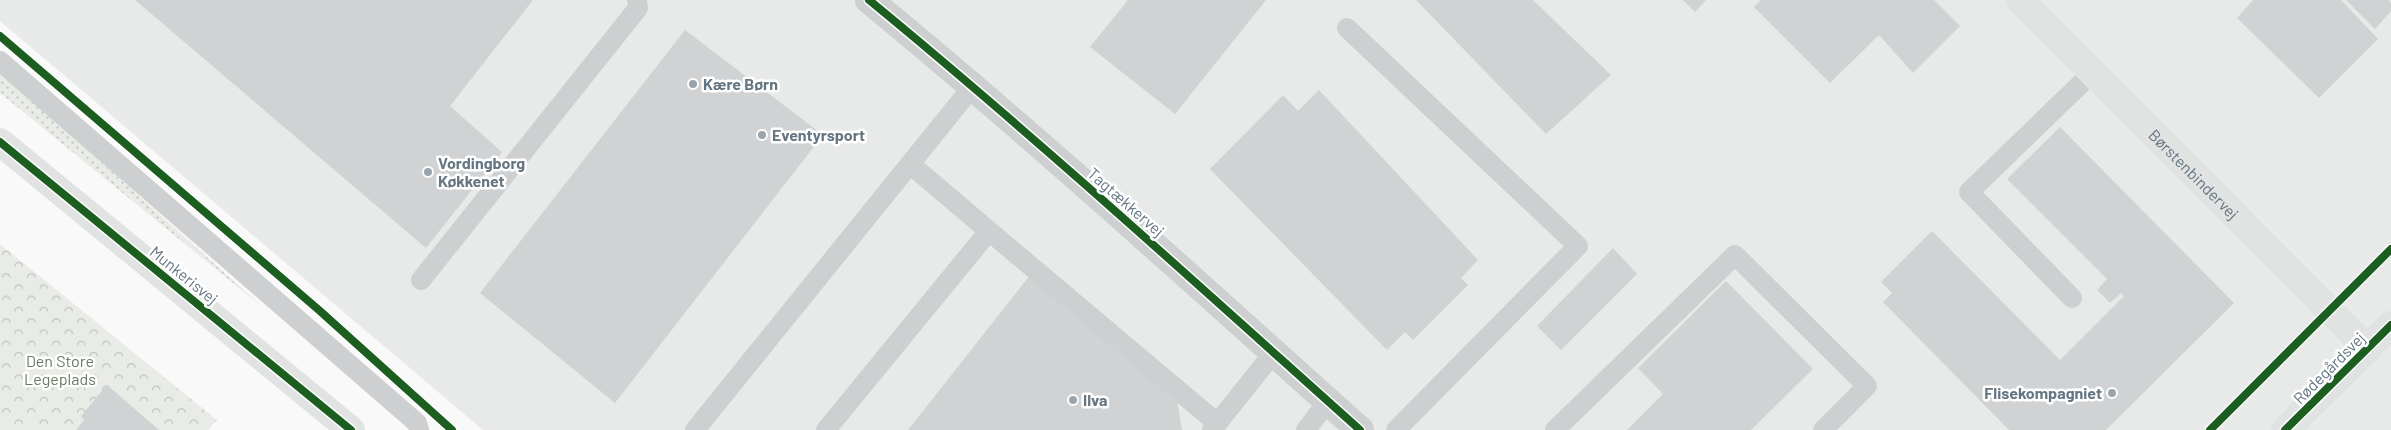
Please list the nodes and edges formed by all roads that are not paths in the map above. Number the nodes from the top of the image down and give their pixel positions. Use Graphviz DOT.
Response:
graph roads {
  1 [pos="637,0"];
  2 [pos="869,0"];
  3 [pos="2020,0"];
  4 [pos="1347,28"];
  5 [pos="0,61"];
  6 [pos="2093,72"];
  7 [pos="973,86"];
  8 [pos="0,142"];
  9 [pos="910,164"];
  10 [pos="989,231"];
  11 [pos="421,280"];
  12 [pos="2072,298"];
  13 [pos="2391,325"];
  14 [pos="2368,349"];
  15 [pos="1275,351"];
  16 [pos="1328,401"];
  17 [pos="1214,426"];
  18 [pos="351,430"];
  19 [pos="419,430"];
  20 [pos="695,430"];
  21 [pos="826,430"];
  22 [pos="1306,430"];
  23 [pos="1360,430"];
  24 [pos="1396,430"];
  25 [pos="1555,430"];
  26 [pos="1823,430"];
  27 [pos="2285,430"];
  1 -- 11 [label="lane"];
  2 -- 7 [label="street, Tagtækkervej"];
  3 -- 6 [label="street, Børstenbindervej"];
  4 -- 24 [label="lane"];
  5 -- 19 [label="lane"];
  6 -- 12 [label="lane"];
  6 -- 14 [label="street, Børstenbindervej"];
  7 -- 9 [label="lane"];
  7 -- 15 [label="street, Tagtækkervej"];
  8 -- 18 [label="street, Munkerisvej"];
  9 -- 10 [label="lane"];
  9 -- 20 [label="lane"];
  10 -- 17 [label="lane"];
  10 -- 21 [label="lane"];
  13 -- 14 [label="street, Rødegårdsvej"];
  14 -- 27 [label="street, Rødegårdsvej"];
  15 -- 16 [label="street, Tagtækkervej"];
  15 -- 17 [label="lane"];
  16 -- 22 [label="lane"];
  16 -- 23 [label="street, Tagtækkervej"];
  25 -- 26 [label="lane"];
}
